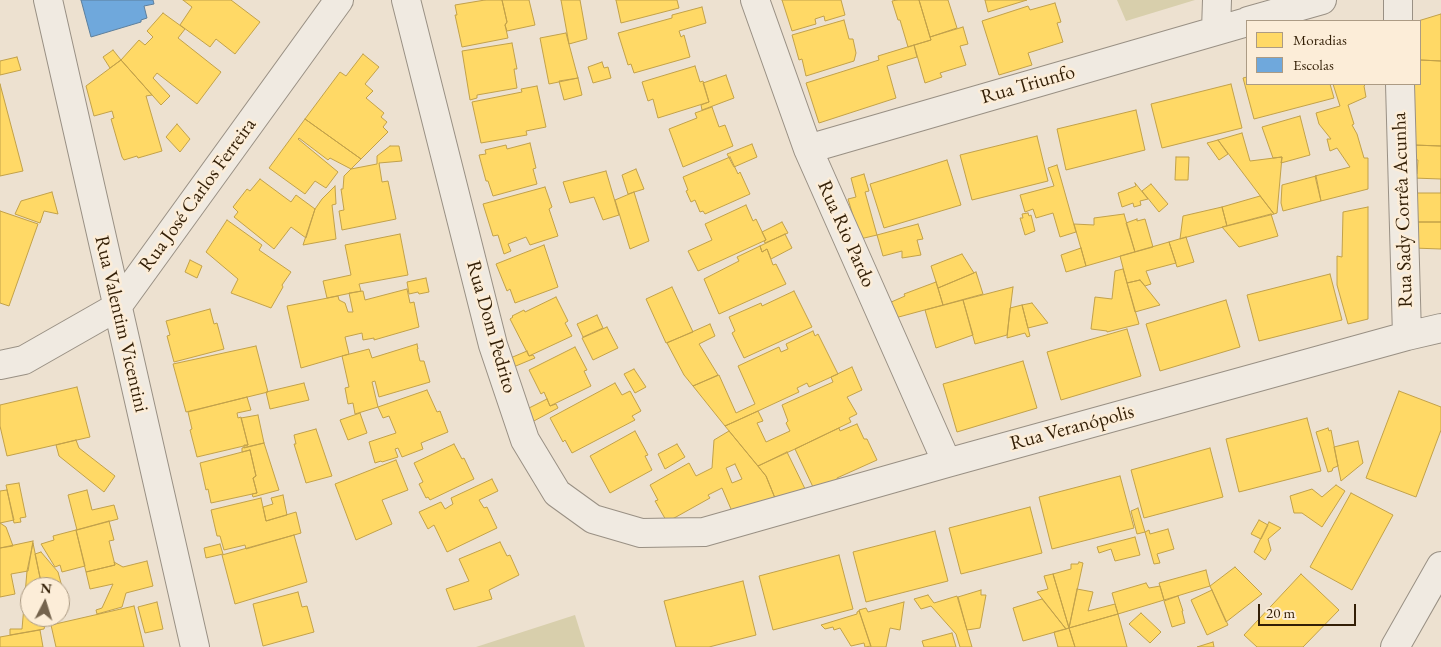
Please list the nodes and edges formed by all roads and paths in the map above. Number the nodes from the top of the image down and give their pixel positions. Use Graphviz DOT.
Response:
graph roads {
  1 [pos="48,0"];
  2 [pos="339,0"];
  3 [pos="406,0"];
  4 [pos="755,0"];
  5 [pos="1217,0"];
  6 [pos="1322,0"];
  7 [pos="1398,0"];
  8 [pos="1252,20"];
  9 [pos="1398,20"];
  10 [pos="1246,22"];
  11 [pos="1216,30"];
  12 [pos="1400,85"];
  13 [pos="808,149"];
  14 [pos="117,307"];
  15 [pos="1441,328"];
  16 [pos="1407,336"];
  17 [pos="0,365"];
  18 [pos="947,463"];
  19 [pos="704,532"];
  20 [pos="1441,566"];
  21 [pos="195,647"];
  22 [pos="1395,647"];
  1 -- 14 [label="street, Rua Valentim Vicentini"];
  2 -- 14 [label="street, Rua José Carlos Ferreira"];
  3 -- 19 [label="street, Rua Dom Pedrito"];
  4 -- 13 [label="street, Rua Rio Pardo"];
  5 -- 11 [label="street"];
  6 -- 8 [label="street, Rua Triunfo"];
  7 -- 9 [label="street"];
  10 -- 11 [label="street, Rua Triunfo"];
  11 -- 13 [label="street, Rua Triunfo"];
  12 -- 16 [label="street, Rua Sady Corrêa Acunha"];
  13 -- 18 [label="street, Rua Rio Pardo"];
  14 -- 17 [label="street, Rua José Carlos Ferreira"];
  14 -- 21 [label="street, Rua Valentim Vicentini"];
  15 -- 16 [label="street, Rua Veranópolis"];
  16 -- 18 [label="street, Rua Veranópolis"];
  18 -- 19 [label="street, Rua Veranópolis"];
  20 -- 22 [label="street"];
}
